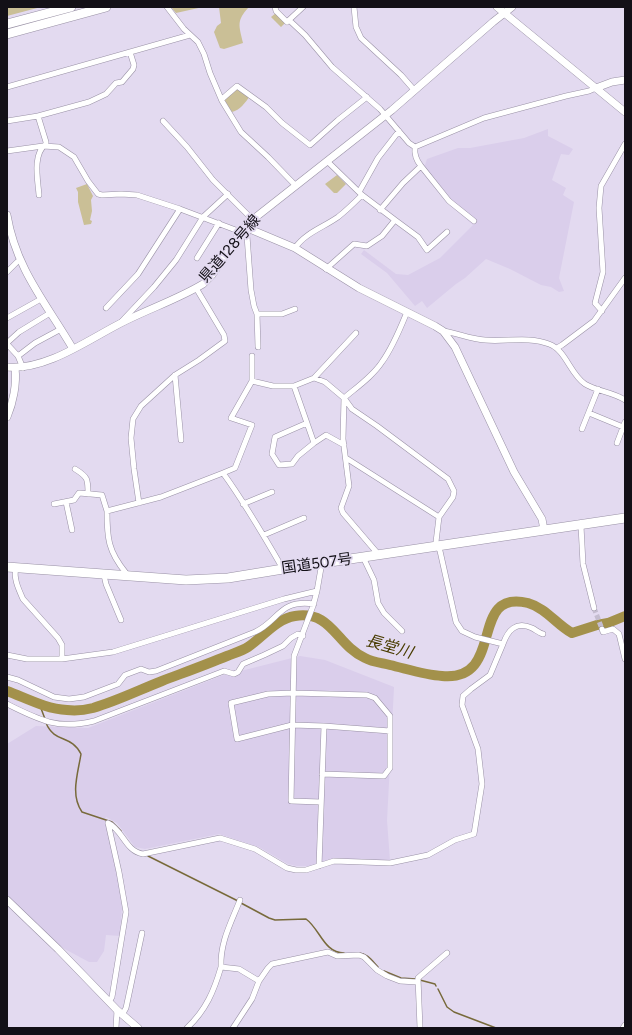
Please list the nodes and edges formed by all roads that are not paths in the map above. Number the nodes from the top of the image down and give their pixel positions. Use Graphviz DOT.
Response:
graph roads {
  1 [pos="71,7"];
  2 [pos="106,7"];
  3 [pos="167,7"];
  4 [pos="275,7"];
  5 [pos="303,7"];
  6 [pos="354,7"];
  7 [pos="497,7"];
  8 [pos="512,7"];
  9 [pos="504,13"];
  10 [pos="288,22"];
  11 [pos="7,24"];
  12 [pos="7,34"];
  13 [pos="190,35"];
  14 [pos="130,52"];
  15 [pos="625,80"];
  16 [pos="7,86"];
  17 [pos="596,88"];
  18 [pos="415,90"];
  19 [pos="367,97"];
  20 [pos="222,99"];
  21 [pos="625,112"];
  22 [pos="386,115"];
  23 [pos="38,116"];
  24 [pos="163,121"];
  25 [pos="7,122"];
  26 [pos="399,130"];
  27 [pos="625,144"];
  28 [pos="43,146"];
  29 [pos="415,146"];
  30 [pos="7,151"];
  31 [pos="327,161"];
  32 [pos="421,166"];
  33 [pos="296,186"];
  34 [pos="361,193"];
  35 [pos="228,194"];
  36 [pos="39,195"];
  37 [pos="180,208"];
  38 [pos="380,210"];
  39 [pos="7,215"];
  40 [pos="203,217"];
  41 [pos="253,220"];
  42 [pos="395,220"];
  43 [pos="474,221"];
  44 [pos="220,223"];
  45 [pos="245,229"];
  46 [pos="447,232"];
  47 [pos="10,242"];
  48 [pos="295,248"];
  49 [pos="198,258"];
  50 [pos="20,260"];
  51 [pos="326,269"];
  52 [pos="7,272"];
  53 [pos="625,278"];
  54 [pos="196,288"];
  55 [pos="41,299"];
  56 [pos="106,308"];
  57 [pos="295,309"];
  58 [pos="602,311"];
  59 [pos="407,312"];
  60 [pos="50,313"];
  61 [pos="257,314"];
  62 [pos="7,318"];
  63 [pos="118,324"];
  64 [pos="61,329"];
  65 [pos="443,331"];
  66 [pos="356,333"];
  67 [pos="7,344"];
  68 [pos="258,347"];
  69 [pos="557,348"];
  70 [pos="73,349"];
  71 [pos="18,356"];
  72 [pos="252,356"];
  73 [pos="7,367"];
  74 [pos="15,368"];
  75 [pos="23,368"];
  76 [pos="175,375"];
  77 [pos="314,378"];
  78 [pos="252,381"];
  79 [pos="294,386"];
  80 [pos="598,388"];
  81 [pos="344,398"];
  82 [pos="625,400"];
  83 [pos="589,413"];
  84 [pos="7,417"];
  85 [pos="307,423"];
  86 [pos="624,424"];
  87 [pos="582,429"];
  88 [pos="181,440"];
  89 [pos="617,443"];
  90 [pos="314,444"];
  91 [pos="344,445"];
  92 [pos="346,458"];
  93 [pos="76,469"];
  94 [pos="223,473"];
  95 [pos="272,492"];
  96 [pos="88,494"];
  97 [pos="66,502"];
  98 [pos="139,503"];
  99 [pos="54,504"];
  100 [pos="243,504"];
  101 [pos="107,511"];
  102 [pos="439,517"];
  103 [pos="304,518"];
  104 [pos="625,518"];
  105 [pos="581,526"];
  106 [pos="72,530"];
  107 [pos="544,530"];
  108 [pos="264,535"];
  109 [pos="439,546"];
  110 [pos="378,555"];
  111 [pos="363,557"];
  112 [pos="320,563"];
  113 [pos="12,568"];
  114 [pos="284,569"];
  115 [pos="104,575"];
  116 [pos="125,577"];
  117 [pos="317,591"];
  118 [pos="314,605"];
  119 [pos="594,608"];
  120 [pos="121,620"];
  121 [pos="602,629"];
  122 [pos="402,631"];
  123 [pos="544,634"];
  124 [pos="303,635"];
  125 [pos="503,644"];
  126 [pos="7,655"];
  127 [pos="625,659"];
  128 [pos="62,660"];
  129 [pos="7,677"];
  130 [pos="293,693"];
  131 [pos="7,704"];
  132 [pos="292,725"];
  133 [pos="324,726"];
  134 [pos="390,731"];
  135 [pos="322,774"];
  136 [pos="321,802"];
  137 [pos="319,866"];
  138 [pos="7,900"];
  139 [pos="239,903"];
  140 [pos="142,933"];
  141 [pos="447,952"];
  142 [pos="221,966"];
  143 [pos="418,980"];
  144 [pos="259,981"];
  145 [pos="109,1002"];
  146 [pos="120,1013"];
  147 [pos="625,1025"];
  148 [pos="116,1028"];
  149 [pos="138,1028"];
  150 [pos="187,1028"];
  151 [pos="233,1028"];
  152 [pos="420,1028"];
  153 [pos="622,1028"];
  1 -- 11 [label="highway"];
  2 -- 12 [label="highway"];
  3 -- 13 [label="street"];
  4 -- 10 [label="street"];
  5 -- 19 [label="street"];
  6 -- 18 [label="street"];
  7 -- 9 [label="street"];
  8 -- 9 [label="street, 県道128号線"];
  9 -- 17 [label="street"];
  9 -- 18 [label="street, 県道128号線"];
  13 -- 14 [label="street"];
  13 -- 20 [label="street"];
  14 -- 16 [label="street"];
  14 -- 23 [label="street"];
  15 -- 17 [label="street"];
  17 -- 21 [label="street"];
  17 -- 29 [label="street"];
  18 -- 22 [label="street, 県道128号線"];
  19 -- 20 [label="street"];
  19 -- 22 [label="street"];
  20 -- 33 [label="street"];
  22 -- 26 [label="street"];
  22 -- 31 [label="street, 県道128号線"];
  23 -- 25 [label="street"];
  23 -- 28 [label="street"];
  24 -- 35 [label="street"];
  26 -- 29 [label="street"];
  26 -- 34 [label="street"];
  27 -- 58 [label="street"];
  28 -- 30 [label="street"];
  28 -- 36 [label="street"];
  28 -- 37 [label="street"];
  29 -- 32 [label="street"];
  31 -- 33 [label="street, 県道128号線"];
  31 -- 34 [label="street"];
  32 -- 38 [label="street"];
  32 -- 43 [label="street"];
  33 -- 41 [label="street, 県道128号線"];
  34 -- 38 [label="street"];
  34 -- 48 [label="street"];
  35 -- 40 [label="street"];
  35 -- 41 [label="street"];
  37 -- 40 [label="street"];
  37 -- 56 [label="street"];
  38 -- 42 [label="street"];
  39 -- 47 [label="street"];
  40 -- 44 [label="street"];
  40 -- 63 [label="street"];
  41 -- 45 [label="street, 県道128号線"];
  42 -- 46 [label="street"];
  42 -- 51 [label="street"];
  44 -- 45 [label="street"];
  44 -- 49 [label="street"];
  45 -- 48 [label="street"];
  45 -- 54 [label="street, 県道128号線"];
  45 -- 61 [label="street"];
  47 -- 50 [label="street"];
  48 -- 51 [label="street"];
  50 -- 52 [label="street"];
  50 -- 55 [label="street"];
  51 -- 59 [label="street"];
  53 -- 58 [label="street"];
  54 -- 63 [label="street, 県道128号線"];
  54 -- 76 [label="street"];
  55 -- 60 [label="street"];
  55 -- 62 [label="street"];
  57 -- 61 [label="street"];
  58 -- 69 [label="street"];
  59 -- 65 [label="street"];
  59 -- 81 [label="street"];
  60 -- 64 [label="street"];
  60 -- 67 [label="street"];
  61 -- 68 [label="street"];
  63 -- 70 [label="street, 県道128号線"];
  64 -- 70 [label="street"];
  64 -- 71 [label="street"];
  65 -- 69 [label="street"];
  65 -- 107 [label="street"];
  66 -- 77 [label="street"];
  67 -- 71 [label="street"];
  69 -- 80 [label="street"];
  70 -- 75 [label="street, 県道128号線"];
  71 -- 75 [label="street"];
  72 -- 78 [label="street"];
  73 -- 74 [label="street, 県道128号線"];
  74 -- 75 [label="street, 県道128号線"];
  74 -- 84 [label="street"];
  76 -- 88 [label="street"];
  76 -- 98 [label="street"];
  77 -- 79 [label="street"];
  77 -- 81 [label="street"];
  78 -- 79 [label="street"];
  78 -- 94 [label="street"];
  79 -- 85 [label="street"];
  80 -- 82 [label="street"];
  80 -- 83 [label="street"];
  81 -- 91 [label="street"];
  81 -- 102 [label="street"];
  83 -- 86 [label="street"];
  83 -- 87 [label="street"];
  85 -- 90 [label="street"];
  85 -- 90 [label="street"];
  86 -- 89 [label="street"];
  90 -- 91 [label="street"];
  91 -- 92 [label="street"];
  92 -- 102 [label="street"];
  92 -- 110 [label="street"];
  93 -- 96 [label="street"];
  94 -- 98 [label="street"];
  94 -- 100 [label="street"];
  95 -- 100 [label="street"];
  96 -- 97 [label="street"];
  96 -- 101 [label="street"];
  97 -- 99 [label="street"];
  97 -- 106 [label="street"];
  98 -- 101 [label="street"];
  100 -- 108 [label="street"];
  101 -- 116 [label="street"];
  102 -- 109 [label="street"];
  103 -- 108 [label="street"];
  104 -- 105 [label="highway, 国道507号"];
  105 -- 107 [label="highway, 国道507号"];
  105 -- 119 [label="street"];
  107 -- 109 [label="highway, 国道507号"];
  108 -- 114 [label="street"];
  109 -- 110 [label="highway, 国道507号"];
  109 -- 125 [label="street"];
  110 -- 111 [label="highway, 国道507号"];
  111 -- 112 [label="highway, 国道507号"];
  111 -- 122 [label="street"];
  112 -- 114 [label="highway, 国道507号"];
  112 -- 117 [label="street"];
  113 -- 115 [label="highway, 国道507号"];
  113 -- 128 [label="street"];
  114 -- 116 [label="highway, 国道507号"];
  115 -- 116 [label="highway, 国道507号"];
  115 -- 120 [label="street"];
  117 -- 118 [label="street"];
  117 -- 128 [label="street"];
  118 -- 124 [label="street"];
  118 -- 129 [label="street"];
  121 -- 127 [label="street"];
  123 -- 125 [label="street"];
  124 -- 130 [label="street"];
  124 -- 131 [label="street"];
  125 -- 137 [label="street"];
  126 -- 128 [label="street"];
  130 -- 132 [label="street"];
  130 -- 132 [label="street"];
  130 -- 134 [label="street"];
  132 -- 133 [label="street"];
  132 -- 136 [label="street"];
  133 -- 134 [label="street"];
  133 -- 135 [label="street"];
  134 -- 135 [label="street"];
  135 -- 136 [label="street"];
  136 -- 137 [label="street"];
  137 -- 145 [label="street"];
  138 -- 145 [label="street"];
  139 -- 142 [label="street"];
  140 -- 146 [label="street"];
  141 -- 143 [label="street"];
  142 -- 144 [label="street"];
  142 -- 150 [label="street"];
  143 -- 144 [label="street"];
  143 -- 152 [label="street"];
  144 -- 151 [label="street"];
  145 -- 146 [label="street"];
  146 -- 148 [label="street"];
  146 -- 149 [label="street"];
  147 -- 153 [label="street"];
}
